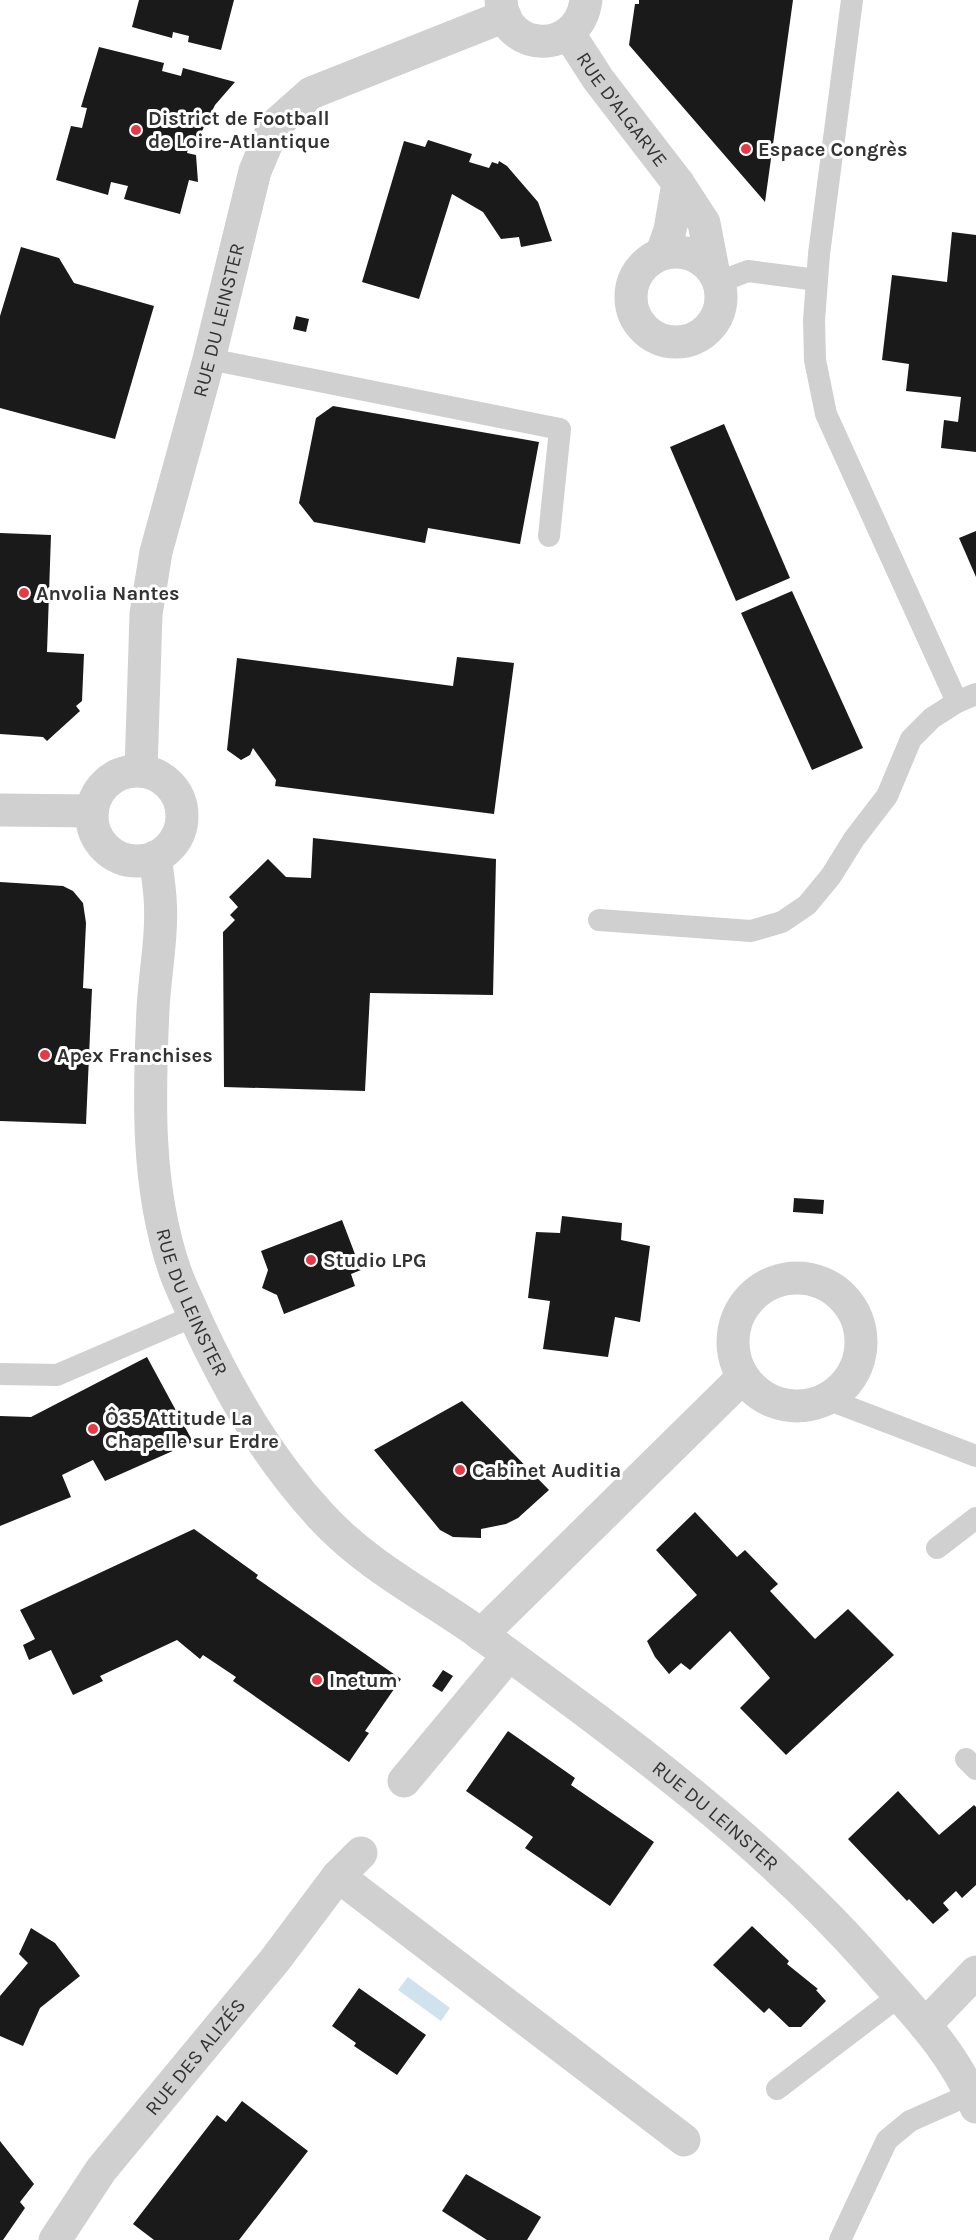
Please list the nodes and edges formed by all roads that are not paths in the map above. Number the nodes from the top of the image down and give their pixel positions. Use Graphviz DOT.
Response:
graph roads {
  1 [pos="586,0"];
  2 [pos="852,0"];
  3 [pos="503,8"];
  4 [pos="569,34"];
  5 [pos="678,183"];
  6 [pos="662,253"];
  7 [pos="716,276"];
  8 [pos="817,280"];
  9 [pos="209,359"];
  10 [pos="549,536"];
  11 [pos="966,698"];
  12 [pos="141,771"];
  13 [pos="0,810"];
  14 [pos="92,811"];
  15 [pos="155,857"];
  16 [pos="599,920"];
  17 [pos="195,1316"];
  18 [pos="0,1374"];
  19 [pos="743,1377"];
  20 [pos="827,1399"];
  21 [pos="976,1456"];
  22 [pos="976,1518"];
  23 [pos="937,1548"];
  24 [pos="482,1635"];
  25 [pos="508,1656"];
  26 [pos="404,1780"];
  27 [pos="976,1972"];
  28 [pos="899,1995"];
  29 [pos="925,2025"];
  30 [pos="777,2089"];
  31 [pos="974,2101"];
  32 [pos="684,2140"];
  33 [pos="55,2240"];
  34 [pos="840,2240"];
  1 -- 4 [label="street"];
  2 -- 8 [label="lane"];
  3 -- 4 [label="street"];
  3 -- 9 [label="street, RUE DU LEINSTER"];
  4 -- 5 [label="street, RUE D'ALGARVE"];
  5 -- 6 [label="street, RUE D'ALGARVE"];
  5 -- 7 [label="street, RUE D'ALGARVE"];
  6 -- 7 [label="street"];
  6 -- 7 [label="street, RUE D'ALGARVE"];
  7 -- 8 [label="lane"];
  8 -- 11 [label="lane"];
  9 -- 10 [label="lane"];
  9 -- 12 [label="street, RUE DU LEINSTER"];
  11 -- 16 [label="lane"];
  12 -- 14 [label="street"];
  12 -- 15 [label="street"];
  13 -- 14 [label="street"];
  14 -- 15 [label="street"];
  15 -- 17 [label="street, RUE DU LEINSTER"];
  17 -- 18 [label="lane"];
  17 -- 24 [label="street, RUE DU LEINSTER"];
  19 -- 20 [label="street"];
  19 -- 20 [label="street"];
  19 -- 24 [label="street"];
  20 -- 21 [label="lane"];
  22 -- 23 [label="lane"];
  24 -- 25 [label="street, RUE DU LEINSTER"];
  25 -- 26 [label="street"];
  25 -- 28 [label="street, RUE DU LEINSTER"];
  27 -- 29 [label="street"];
  28 -- 29 [label="street, RUE DU LEINSTER"];
  28 -- 30 [label="lane"];
  29 -- 31 [label="street, RUE DU LEINSTER"];
  31 -- 34 [label="lane"];
  32 -- 33 [label="street, RUE DES ALIZÉS"];
}
